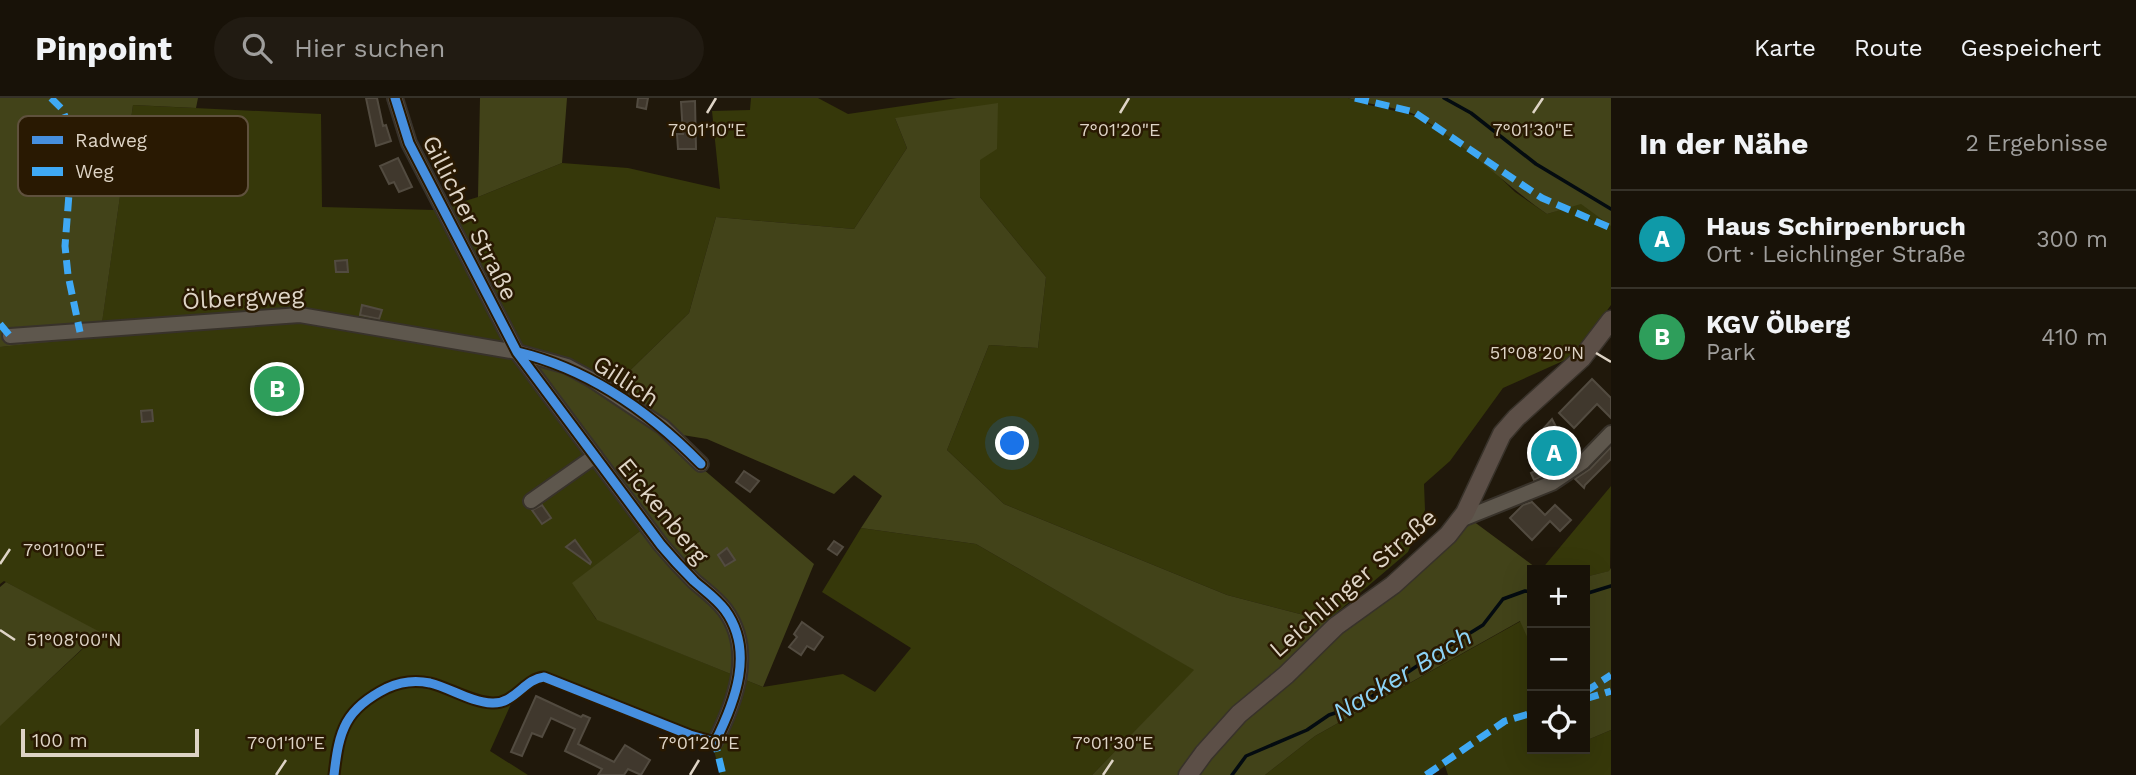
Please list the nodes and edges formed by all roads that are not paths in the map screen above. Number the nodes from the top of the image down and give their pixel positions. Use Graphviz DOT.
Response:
graph roads {
  1 [pos="395,98"];
  2 [pos="1611,320"];
  3 [pos="10,336"];
  4 [pos="517,352"];
  5 [pos="1611,433"];
  6 [pos="594,456"];
  7 [pos="701,464"];
  8 [pos="531,501"];
  9 [pos="1460,520"];
  10 [pos="715,742"];
  11 [pos="1188,775"];
  1 -- 4 [label="street, Gillicher Straße"];
  2 -- 9 [label="main road, Leichlinger Straße"];
  3 -- 4 [label="street, Ölbergweg"];
  4 -- 6 [label="street, Eickenberg"];
  4 -- 7 [label="street, Gillich"];
  5 -- 9 [label="street"];
  6 -- 8 [label="street"];
  6 -- 10 [label="street, Eickenberg"];
  9 -- 11 [label="main road, Leichlinger Straße"];
}
